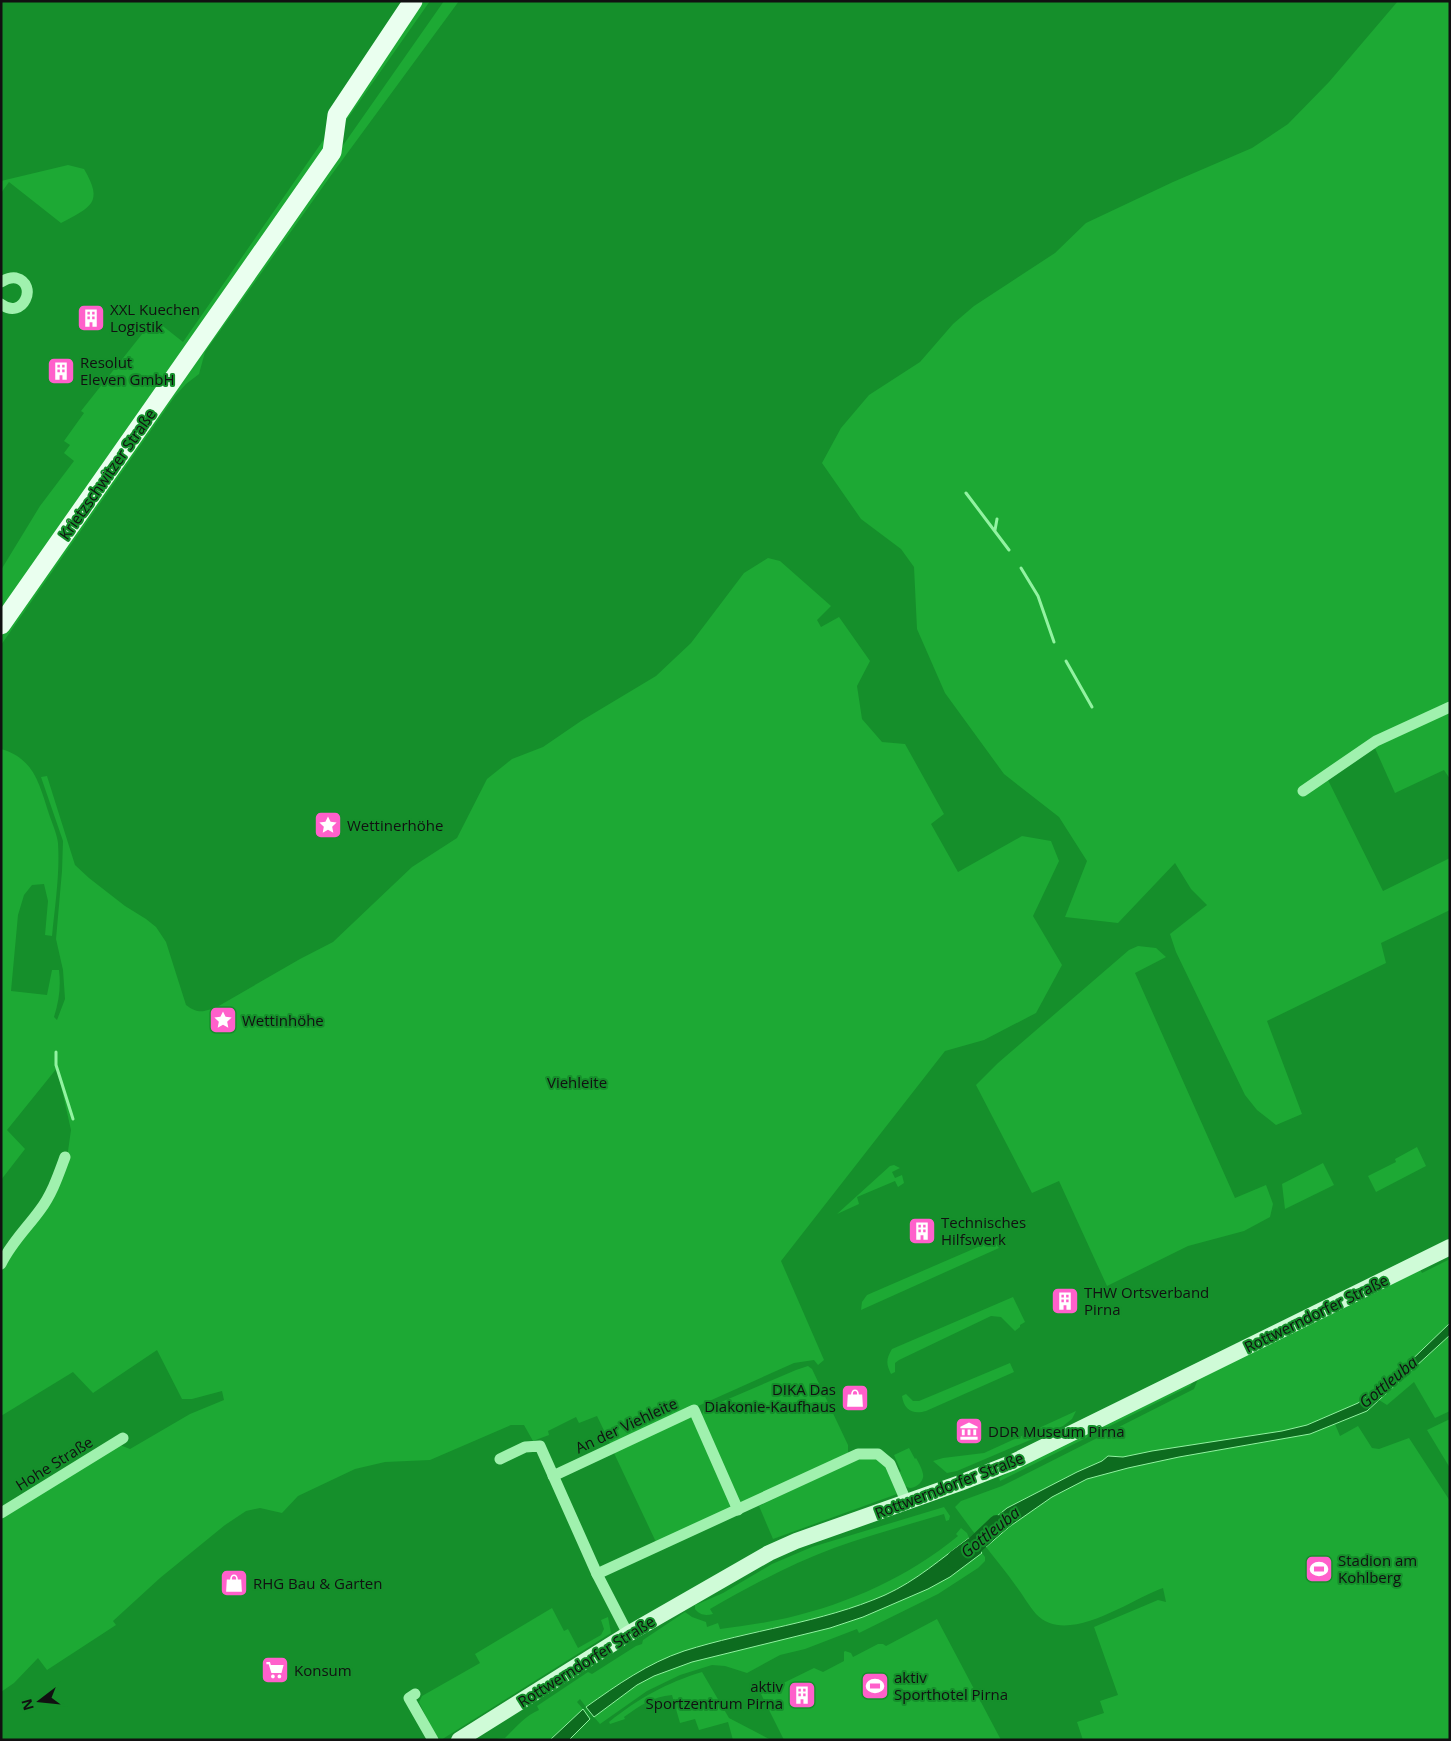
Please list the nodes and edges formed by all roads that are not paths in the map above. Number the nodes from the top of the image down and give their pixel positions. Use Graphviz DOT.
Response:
graph roads {
  1 [pos="412,1"];
  2 [pos="1,282"];
  3 [pos="2,305"];
  4 [pos="1,625"];
  5 [pos="1450,707"];
  6 [pos="1303,791"];
  7 [pos="65,1157"];
  8 [pos="1450,1247"];
  9 [pos="1,1264"];
  10 [pos="123,1438"];
  11 [pos="500,1459"];
  12 [pos="553,1476"];
  13 [pos="906,1501"];
  14 [pos="738,1510"];
  15 [pos="1,1514"];
  16 [pos="597,1574"];
  17 [pos="628,1634"];
  18 [pos="415,1694"];
  19 [pos="433,1740"];
  20 [pos="459,1740"];
  1 -- 4 [label="main road, Krietzschwitzer Straße"];
  2 -- 3 [label="street"];
  5 -- 6 [label="street"];
  7 -- 9 [label="street"];
  8 -- 13 [label="main road, Rottwerndorfer Straße"];
  10 -- 15 [label="street, Hohe Straße"];
  11 -- 12 [label="street"];
  12 -- 14 [label="street, An der Viehleite"];
  12 -- 16 [label="street"];
  13 -- 14 [label="street"];
  13 -- 17 [label="main road, Rottwerndorfer Straße"];
  14 -- 16 [label="street"];
  16 -- 17 [label="street"];
  17 -- 20 [label="main road, Rottwerndorfer Straße"];
  18 -- 19 [label="street"];
}
